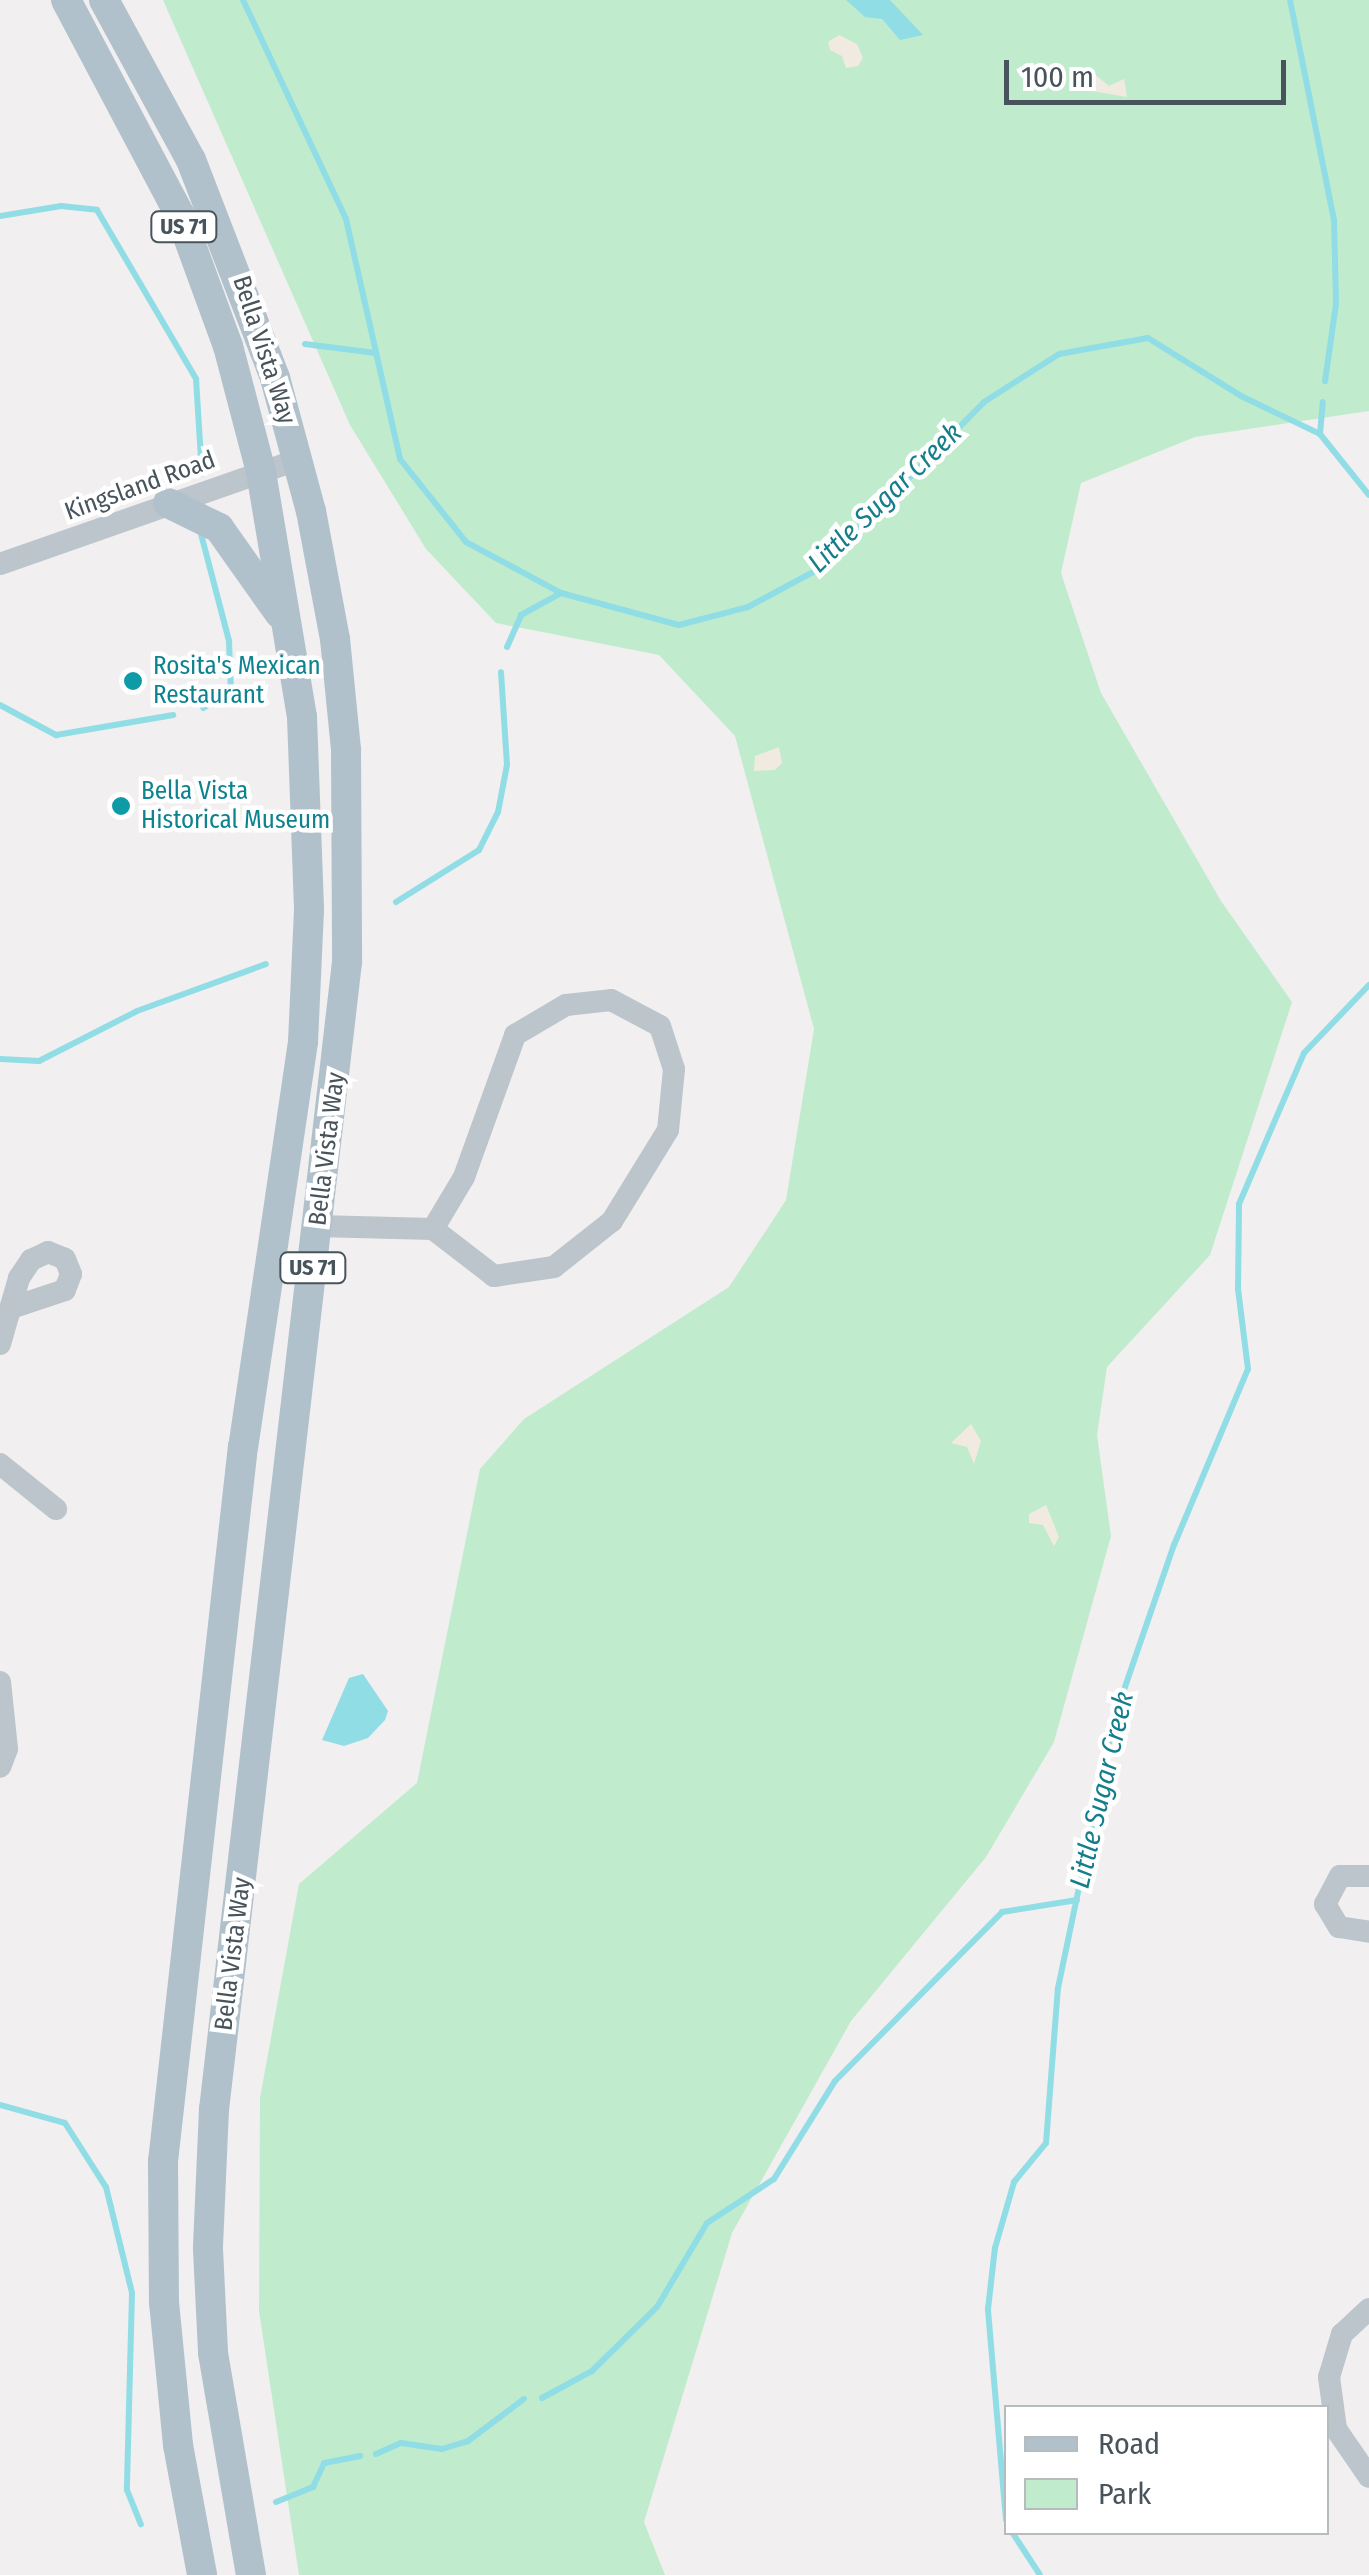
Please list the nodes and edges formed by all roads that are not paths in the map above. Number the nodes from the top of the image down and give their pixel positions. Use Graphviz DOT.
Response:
graph roads {
  1 [pos="66,0"];
  2 [pos="104,0"];
  3 [pos="298,459"];
  4 [pos="261,472"];
  5 [pos="168,503"];
  6 [pos="0,564"];
  7 [pos="290,631"];
  8 [pos="318,1226"];
  9 [pos="433,1230"];
  10 [pos="11,1308"];
  11 [pos="0,1344"];
  12 [pos="0,1464"];
  13 [pos="56,1509"];
  14 [pos="0,1682"];
  15 [pos="0,1767"];
  16 [pos="1369,1876"];
  17 [pos="1369,1932"];
  18 [pos="1369,2309"];
  19 [pos="1369,2477"];
  20 [pos="202,2575"];
  21 [pos="251,2575"];
  1 -- 4 [label="main road, Bella Vista Way / US 71"];
  2 -- 3 [label="main road, Bella Vista Way / US 71"];
  3 -- 4 [label="street, Kingsland Road"];
  3 -- 8 [label="main road, Bella Vista Way / US 71"];
  4 -- 5 [label="street, Kingsland Road"];
  4 -- 7 [label="main road, Bella Vista Way / US 71"];
  5 -- 6 [label="street, Kingsland Road"];
  5 -- 7 [label="main road"];
  7 -- 20 [label="main road, Bella Vista Way / US 71"];
  8 -- 9 [label="street"];
  8 -- 21 [label="main road, Bella Vista Way / US 71"];
  9 -- 9 [label="street"];
  10 -- 11 [label="street"];
  12 -- 13 [label="street"];
  14 -- 15 [label="street"];
  16 -- 17 [label="street"];
  18 -- 19 [label="street"];
}
